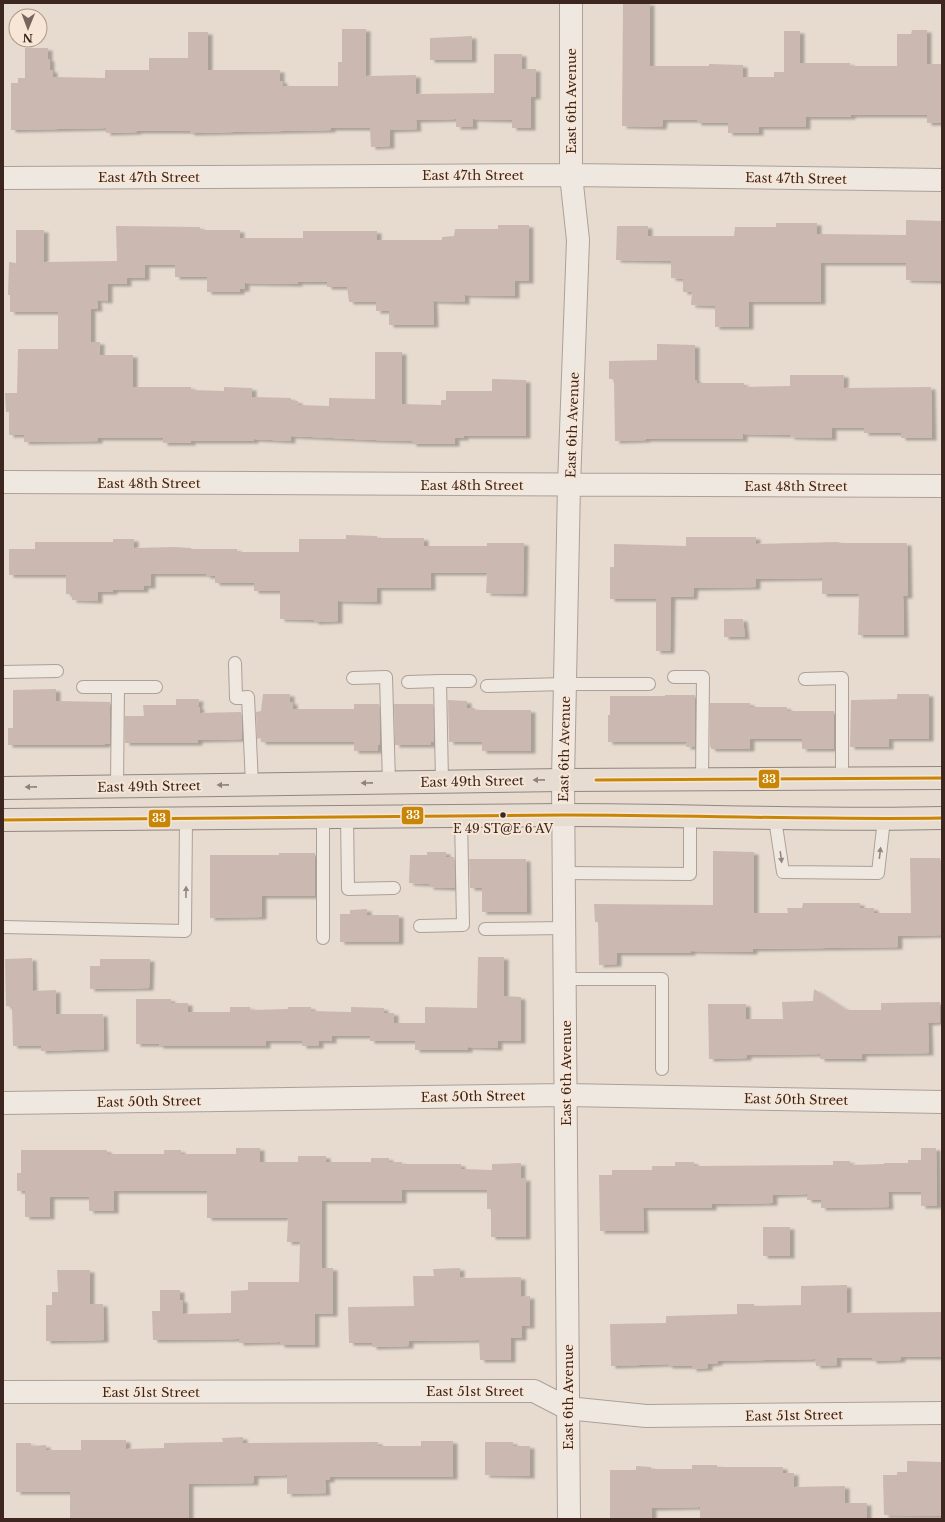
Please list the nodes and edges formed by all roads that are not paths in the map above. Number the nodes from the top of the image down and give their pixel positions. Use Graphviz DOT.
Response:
graph roads {
  1 [pos="571,3"];
  2 [pos="571,175"];
  3 [pos="3,178"];
  4 [pos="942,180"];
  5 [pos="3,482"];
  6 [pos="570,485"];
  7 [pos="942,486"];
  8 [pos="235,663"];
  9 [pos="3,672"];
  10 [pos="57,672"];
  11 [pos="674,677"];
  12 [pos="353,678"];
  13 [pos="805,679"];
  14 [pos="440,681"];
  15 [pos="470,681"];
  16 [pos="408,682"];
  17 [pos="565,684"];
  18 [pos="649,684"];
  19 [pos="487,686"];
  20 [pos="83,687"];
  21 [pos="118,687"];
  22 [pos="156,687"];
  23 [pos="942,778"];
  24 [pos="702,779"];
  25 [pos="842,779"];
  26 [pos="563,780"];
  27 [pos="389,782"];
  28 [pos="442,782"];
  29 [pos="252,784"];
  30 [pos="117,786"];
  31 [pos="3,788"];
  32 [pos="563,815"];
  33 [pos="461,816"];
  34 [pos="690,816"];
  35 [pos="323,817"];
  36 [pos="346,817"];
  37 [pos="186,818"];
  38 [pos="942,818"];
  39 [pos="775,819"];
  40 [pos="884,819"];
  41 [pos="3,820"];
  42 [pos="564,873"];
  43 [pos="394,888"];
  44 [pos="420,926"];
  45 [pos="3,927"];
  46 [pos="564,928"];
  47 [pos="485,929"];
  48 [pos="323,938"];
  49 [pos="565,979"];
  50 [pos="662,1069"];
  51 [pos="566,1095"];
  52 [pos="942,1102"];
  53 [pos="3,1103"];
  54 [pos="3,1392"];
  55 [pos="567,1408"];
  56 [pos="942,1414"];
  57 [pos="569,1519"];
  1 -- 2 [label="street, East 6th Avenue"];
  2 -- 3 [label="street, East 47th Street"];
  2 -- 4 [label="street, East 47th Street"];
  2 -- 6 [label="street, East 6th Avenue"];
  5 -- 6 [label="street, East 48th Street"];
  6 -- 7 [label="street, East 48th Street"];
  6 -- 17 [label="street, East 6th Avenue"];
  8 -- 29 [label="lane"];
  9 -- 10 [label="lane"];
  11 -- 24 [label="lane"];
  12 -- 27 [label="lane"];
  13 -- 25 [label="lane"];
  14 -- 15 [label="lane"];
  14 -- 16 [label="lane"];
  14 -- 28 [label="lane"];
  17 -- 18 [label="lane"];
  17 -- 19 [label="lane"];
  17 -- 26 [label="street, East 6th Avenue"];
  20 -- 21 [label="lane"];
  21 -- 22 [label="lane"];
  21 -- 30 [label="lane"];
  23 -- 25 [label="main road, East 49th Street"];
  24 -- 25 [label="main road, East 49th Street"];
  24 -- 26 [label="main road, East 49th Street"];
  26 -- 28 [label="main road, East 49th Street, one-way"];
  26 -- 32 [label="street, East 6th Avenue"];
  27 -- 28 [label="main road, East 49th Street"];
  27 -- 29 [label="main road, East 49th Street, one-way"];
  29 -- 30 [label="main road, East 49th Street, one-way"];
  30 -- 31 [label="main road, East 49th Street, one-way"];
  32 -- 33 [label="main road"];
  32 -- 34 [label="main road"];
  32 -- 42 [label="street, East 6th Avenue"];
  33 -- 36 [label="main road"];
  33 -- 44 [label="lane"];
  34 -- 39 [label="main road"];
  34 -- 42 [label="lane"];
  35 -- 36 [label="main road"];
  35 -- 37 [label="main road"];
  35 -- 48 [label="lane"];
  36 -- 43 [label="lane"];
  37 -- 41 [label="main road"];
  45 -- 37 [label="lane, one-way"];
  38 -- 40 [label="main road"];
  39 -- 40 [label="main road"];
  39 -- 40 [label="lane, one-way"];
  42 -- 46 [label="street, East 6th Avenue"];
  46 -- 47 [label="lane"];
  46 -- 49 [label="street, East 6th Avenue"];
  49 -- 50 [label="lane"];
  49 -- 51 [label="street, East 6th Avenue"];
  51 -- 52 [label="street, East 50th Street"];
  51 -- 53 [label="street, East 50th Street"];
  51 -- 55 [label="street, East 6th Avenue"];
  54 -- 55 [label="street, East 51st Street"];
  55 -- 56 [label="street, East 51st Street"];
  55 -- 57 [label="street, East 6th Avenue"];
}
